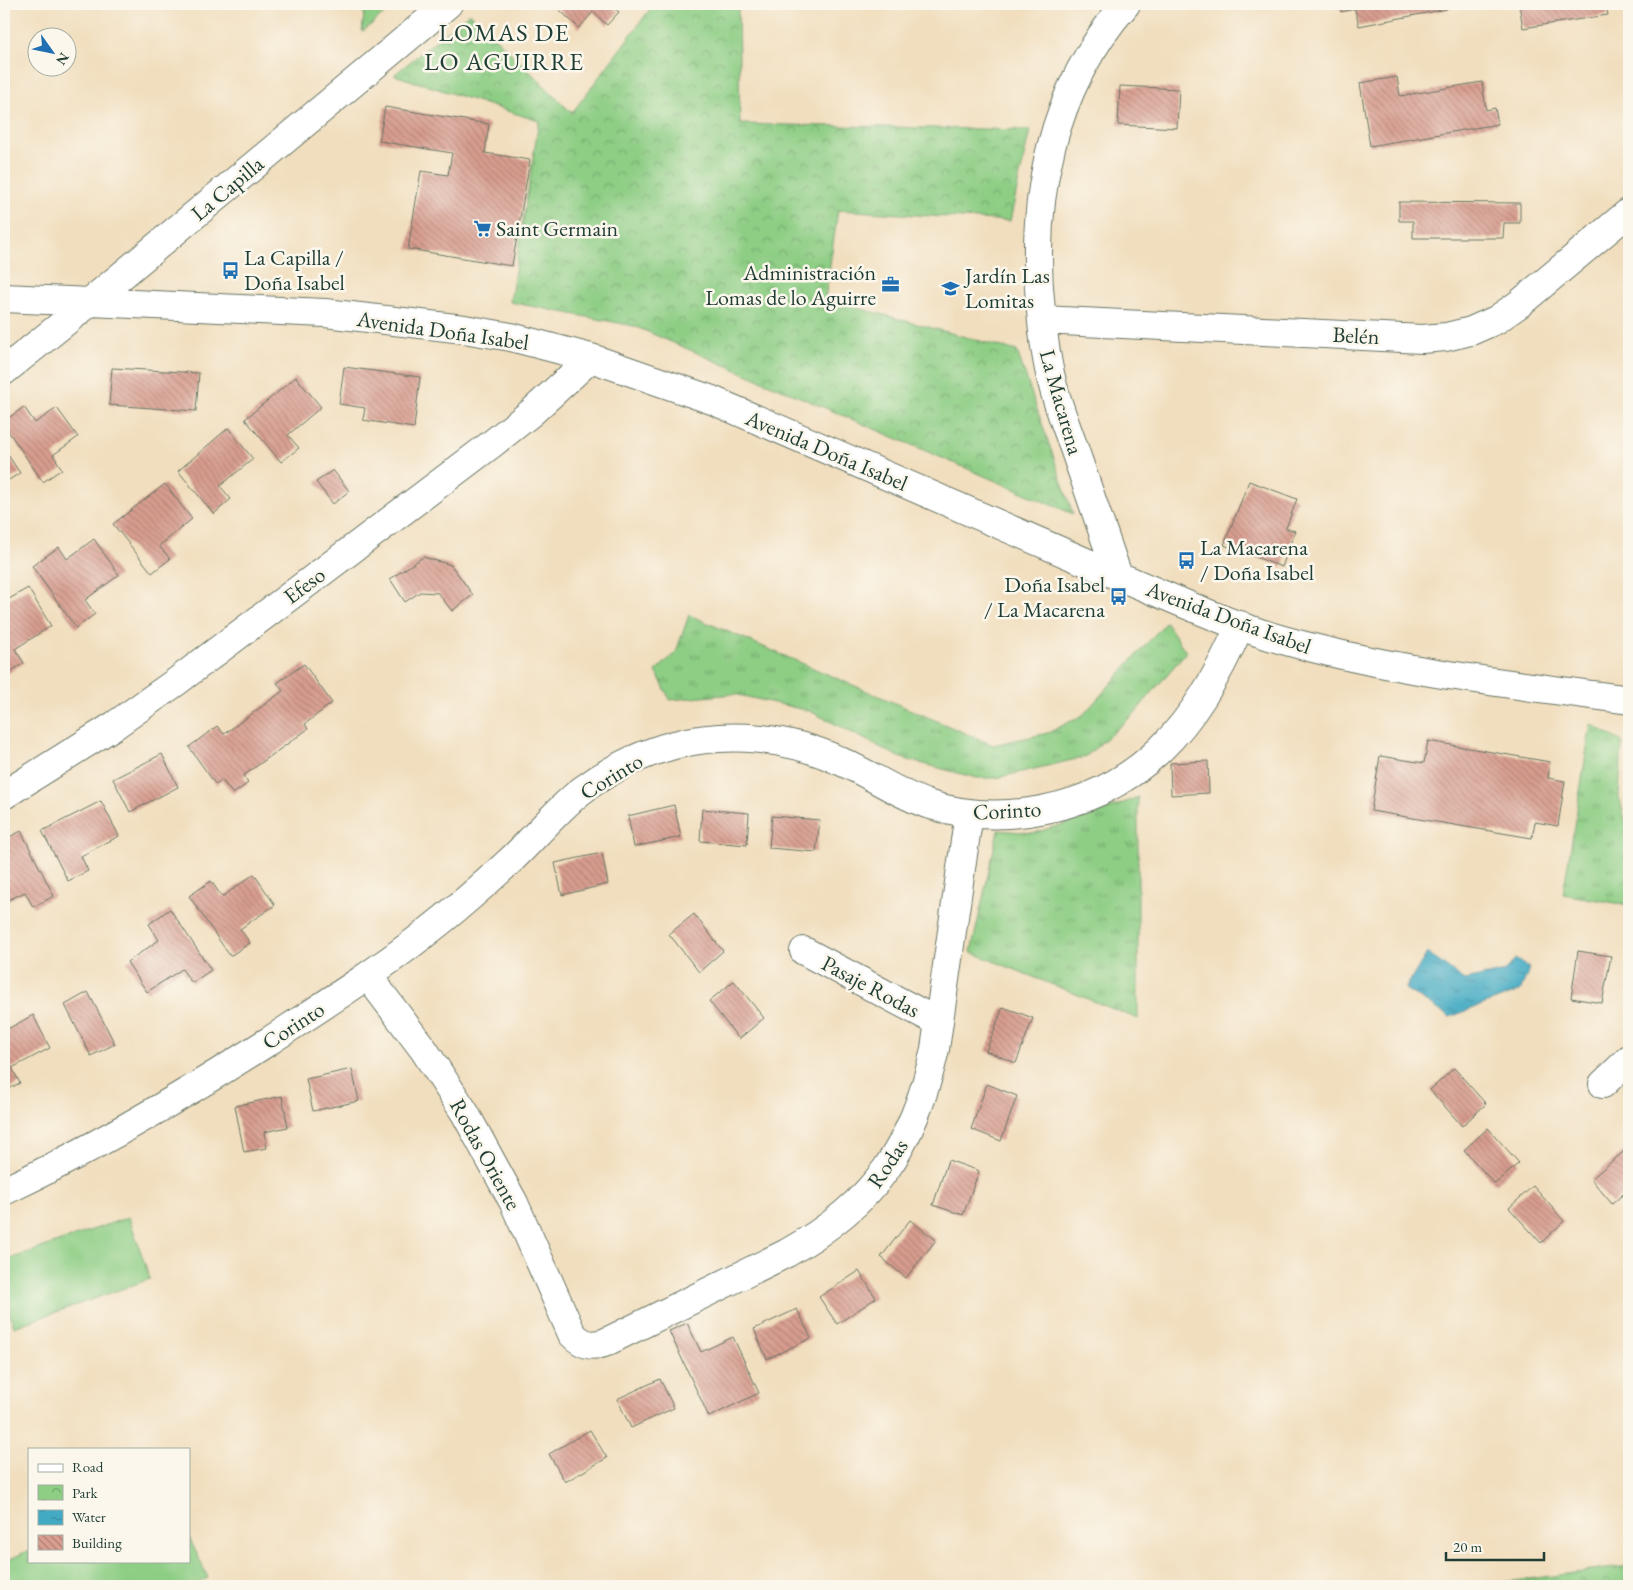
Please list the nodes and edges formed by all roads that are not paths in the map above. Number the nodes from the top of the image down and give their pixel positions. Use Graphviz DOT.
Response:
graph roads {
  1 [pos="448,4"];
  2 [pos="1126,4"];
  3 [pos="1629,212"];
  4 [pos="4,298"];
  5 [pos="90,302"];
  6 [pos="1042,320"];
  7 [pos="591,358"];
  8 [pos="4,371"];
  9 [pos="1118,576"];
  10 [pos="1240,625"];
  11 [pos="1629,700"];
  12 [pos="4,795"];
  13 [pos="969,814"];
  14 [pos="804,951"];
  15 [pos="368,976"];
  16 [pos="938,1022"];
  17 [pos="1629,1059"];
  18 [pos="1603,1084"];
  19 [pos="4,1191"];
  20 [pos="582,1342"];
  1 -- 5 [label="street, La Capilla"];
  2 -- 6 [label="street, La Macarena"];
  3 -- 6 [label="street, Belén"];
  4 -- 5 [label="street, Avenida Doña Isabel"];
  5 -- 7 [label="street, Avenida Doña Isabel"];
  5 -- 8 [label="street, La Capilla"];
  6 -- 9 [label="street, La Macarena"];
  7 -- 9 [label="street, Avenida Doña Isabel"];
  7 -- 12 [label="street, Efeso"];
  9 -- 10 [label="street, Avenida Doña Isabel"];
  10 -- 11 [label="street, Avenida Doña Isabel"];
  10 -- 13 [label="street, Corinto"];
  13 -- 15 [label="street, Corinto"];
  13 -- 16 [label="street, Rodas"];
  14 -- 16 [label="street, Pasaje Rodas"];
  15 -- 19 [label="street, Corinto"];
  15 -- 20 [label="street, Rodas Oriente"];
  16 -- 20 [label="street, Rodas"];
  17 -- 18 [label="street"];
}
